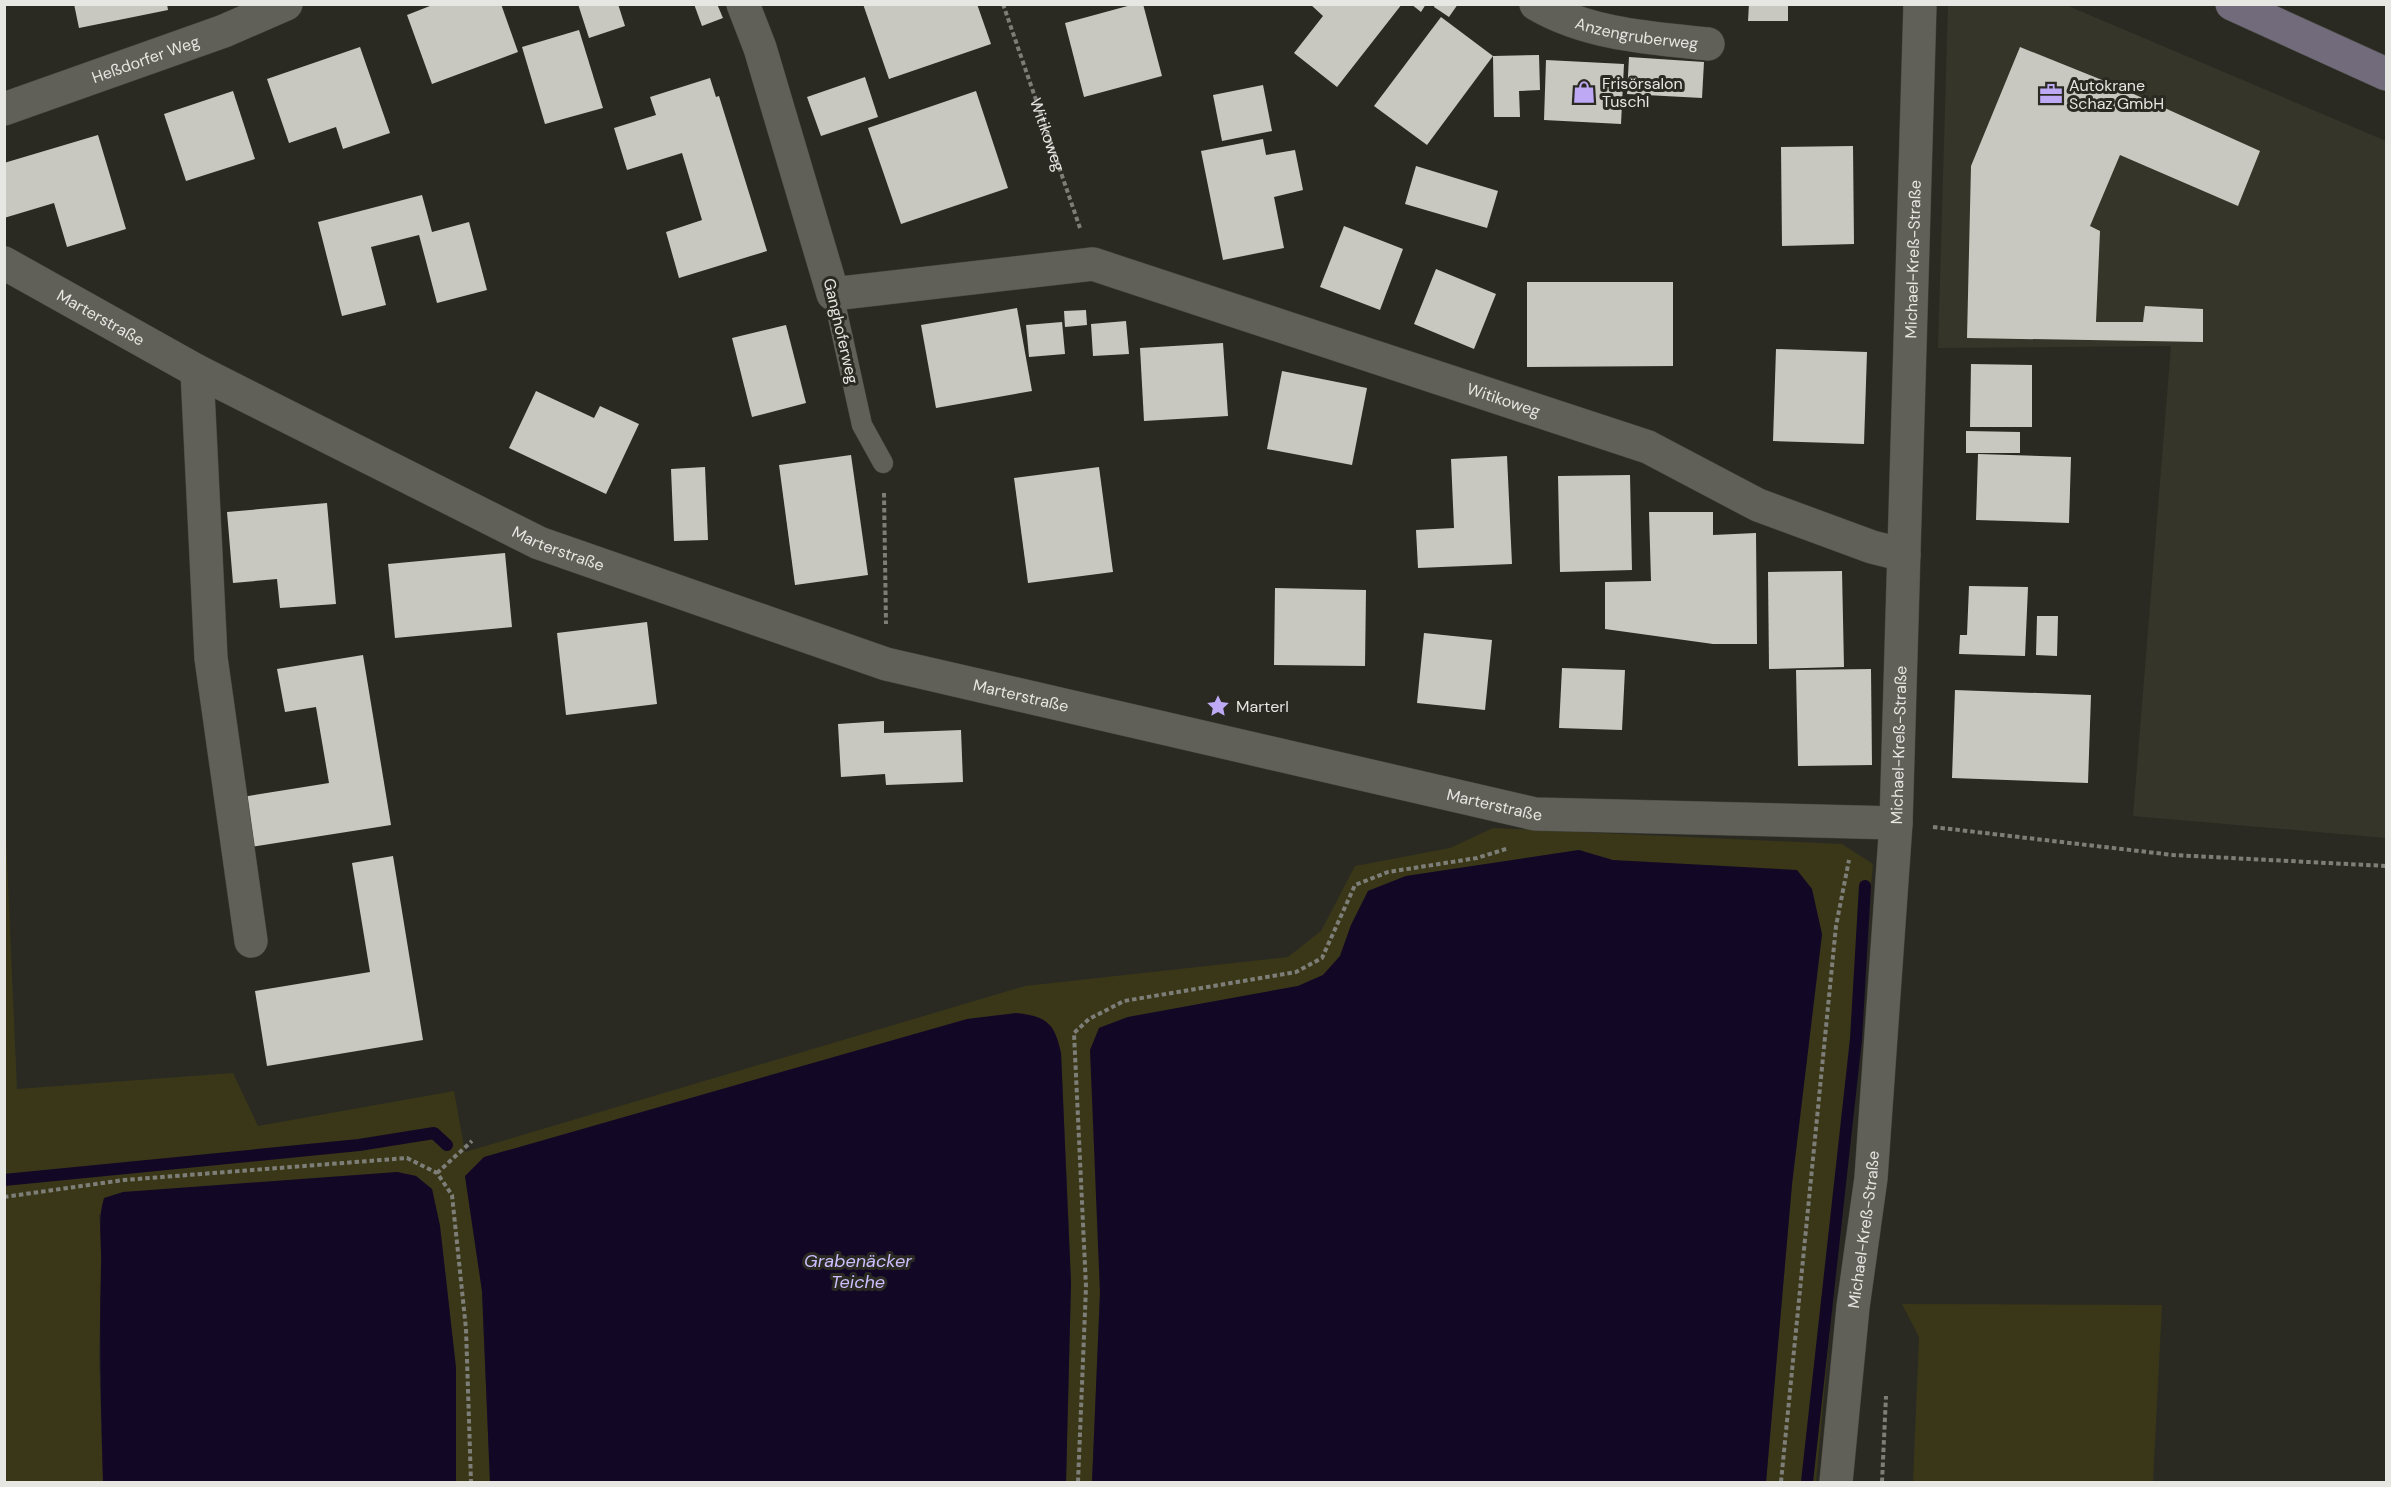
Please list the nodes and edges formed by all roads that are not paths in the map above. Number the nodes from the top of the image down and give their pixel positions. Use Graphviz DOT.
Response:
graph roads {
  1 [pos="286,4"];
  2 [pos="742,4"];
  3 [pos="1536,4"];
  4 [pos="1920,4"];
  5 [pos="2232,4"];
  6 [pos="1708,44"];
  7 [pos="2386,74"];
  8 [pos="4,109"];
  9 [pos="4,263"];
  10 [pos="833,294"];
  11 [pos="197,371"];
  12 [pos="883,463"];
  13 [pos="1904,555"];
  14 [pos="1896,823"];
  15 [pos="251,941"];
  16 [pos="1836,1482"];
  1 -- 8 [label="street, Heßdorfer Weg"];
  2 -- 10 [label="street, Ganghoferweg"];
  3 -- 6 [label="street, Anzengruberweg"];
  4 -- 13 [label="street, Michael-Kreß-Straße"];
  5 -- 7 [label="main road"];
  9 -- 11 [label="street, Marterstraße"];
  10 -- 12 [label="lane, Ganghoferweg"];
  10 -- 13 [label="street, Witikoweg"];
  11 -- 14 [label="street, Marterstraße"];
  11 -- 15 [label="street"];
  13 -- 14 [label="street, Michael-Kreß-Straße"];
  14 -- 16 [label="street, Michael-Kreß-Straße"];
}
